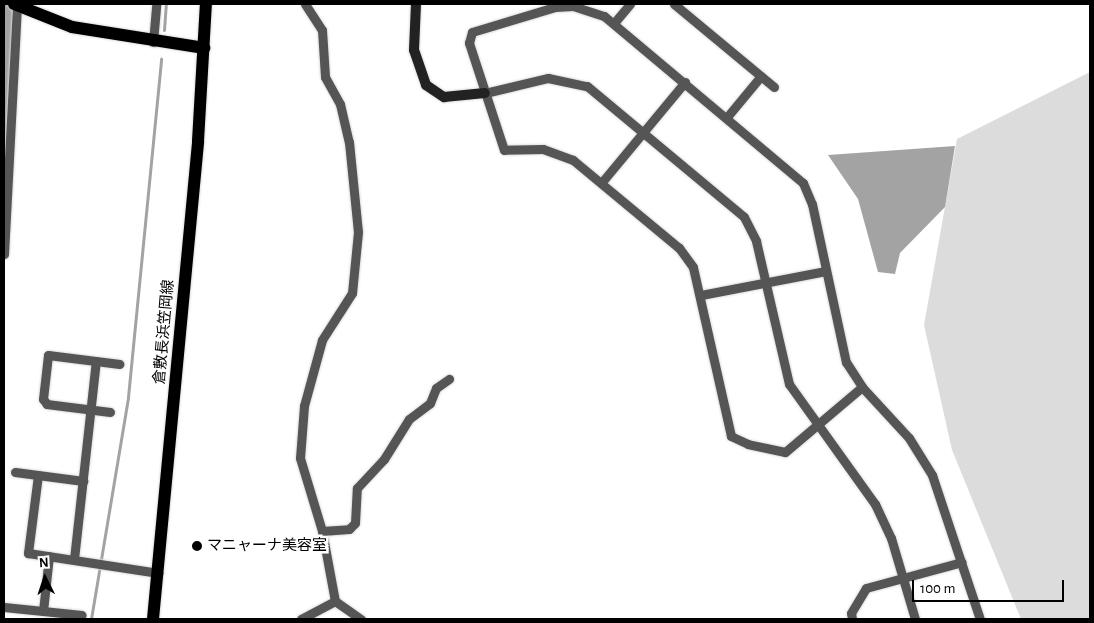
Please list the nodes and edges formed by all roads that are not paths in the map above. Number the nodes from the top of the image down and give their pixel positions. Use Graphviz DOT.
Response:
graph roads {
  1 [pos="156,4"];
  2 [pos="206,4"];
  3 [pos="305,4"];
  4 [pos="416,4"];
  5 [pos="630,4"];
  6 [pos="674,4"];
  7 [pos="19,5"];
  8 [pos="614,23"];
  9 [pos="153,42"];
  10 [pos="204,48"];
  11 [pos="761,76"];
  12 [pos="685,82"];
  13 [pos="774,87"];
  14 [pos="485,94"];
  15 [pos="727,117"];
  16 [pos="645,131"];
  17 [pos="602,182"];
  18 [pos="4,254"];
  19 [pos="826,271"];
  20 [pos="765,283"];
  21 [pos="701,295"];
  22 [pos="96,361"];
  23 [pos="119,364"];
  24 [pos="449,379"];
  25 [pos="862,387"];
  26 [pos="91,409"];
  27 [pos="110,412"];
  28 [pos="817,424"];
  29 [pos="15,472"];
  30 [pos="38,475"];
  31 [pos="82,481"];
  32 [pos="322,531"];
  33 [pos="49,556"];
  34 [pos="74,559"];
  35 [pos="962,562"];
  36 [pos="158,573"];
  37 [pos="903,578"];
  38 [pos="335,601"];
  39 [pos="4,607"];
  40 [pos="43,611"];
  41 [pos="32,615"];
  42 [pos="82,615"];
  43 [pos="153,619"];
  44 [pos="301,619"];
  45 [pos="360,619"];
  46 [pos="852,619"];
  47 [pos="915,619"];
  48 [pos="980,619"];
  1 -- 9 [label="street"];
  2 -- 10 [label="main road, 倉敷長浜笠岡線"];
  3 -- 32 [label="street"];
  4 -- 14 [label="street"];
  5 -- 8 [label="street"];
  6 -- 11 [label="street"];
  7 -- 9 [label="main road"];
  7 -- 18 [label="street"];
  8 -- 12 [label="street"];
  8 -- 14 [label="street"];
  9 -- 10 [label="main road"];
  10 -- 36 [label="main road, 倉敷長浜笠岡線"];
  11 -- 13 [label="street"];
  11 -- 15 [label="street"];
  12 -- 15 [label="street"];
  12 -- 16 [label="street"];
  14 -- 16 [label="street"];
  14 -- 17 [label="street"];
  15 -- 19 [label="street"];
  16 -- 17 [label="street"];
  16 -- 20 [label="street"];
  17 -- 21 [label="street"];
  19 -- 20 [label="street"];
  19 -- 25 [label="street"];
  20 -- 21 [label="street"];
  20 -- 28 [label="street"];
  21 -- 28 [label="street"];
  22 -- 23 [label="street"];
  22 -- 26 [label="street"];
  22 -- 26 [label="street"];
  24 -- 32 [label="street"];
  25 -- 28 [label="street"];
  25 -- 35 [label="street"];
  26 -- 27 [label="street"];
  26 -- 31 [label="street"];
  28 -- 37 [label="street"];
  29 -- 30 [label="street"];
  30 -- 31 [label="street"];
  30 -- 33 [label="street"];
  31 -- 34 [label="street"];
  32 -- 38 [label="street"];
  33 -- 34 [label="street"];
  33 -- 40 [label="street"];
  34 -- 36 [label="street"];
  35 -- 37 [label="street"];
  35 -- 48 [label="street"];
  36 -- 43 [label="main road, 倉敷長浜笠岡線"];
  37 -- 46 [label="street"];
  37 -- 47 [label="street"];
  38 -- 44 [label="street"];
  38 -- 45 [label="street"];
  39 -- 41 [label="street"];
  40 -- 41 [label="street"];
  40 -- 42 [label="street"];
}
